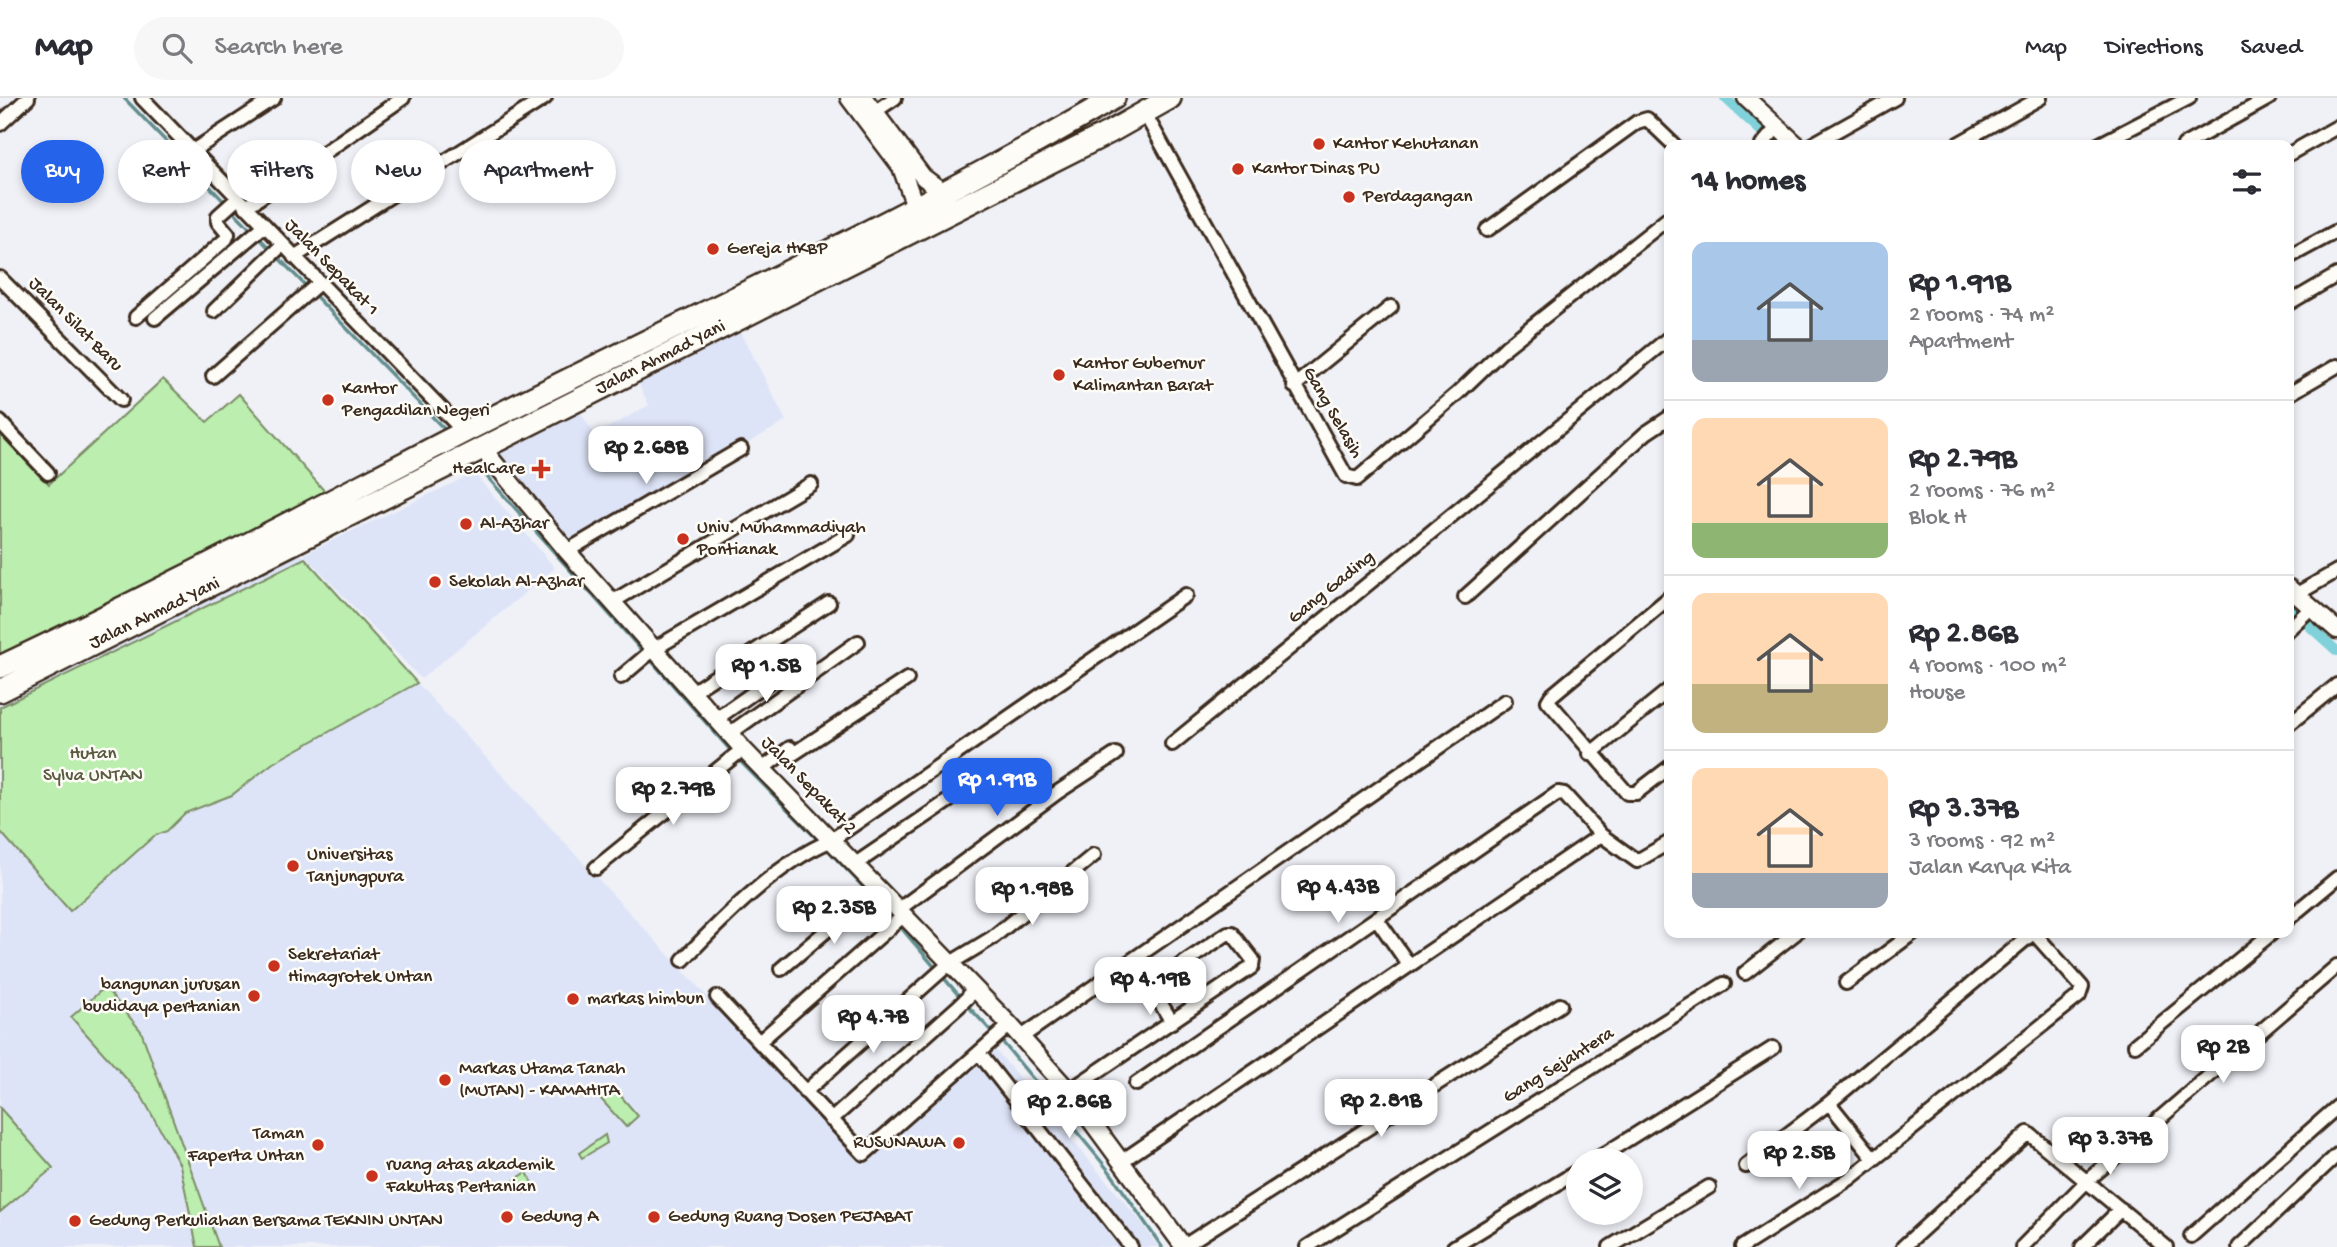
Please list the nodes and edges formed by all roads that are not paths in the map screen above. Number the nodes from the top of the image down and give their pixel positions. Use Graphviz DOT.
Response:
graph roads {
  1 [pos="27,98"];
  2 [pos="142,98"];
  3 [pos="274,98"];
  4 [pos="402,98"];
  5 [pos="545,98"];
  6 [pos="849,98"];
  7 [pos="864,98"];
  8 [pos="895,98"];
  9 [pos="1114,98"];
  10 [pos="1170,98"];
  11 [pos="1895,98"];
  12 [pos="2040,98"];
  13 [pos="2269,98"];
  14 [pos="1753,100"];
  15 [pos="2182,100"];
  16 [pos="1144,112"];
  17 [pos="877,122"];
  18 [pos="0,124"];
  19 [pos="2337,127"];
  20 [pos="1775,131"];
  21 [pos="180,140"];
  22 [pos="209,140"];
  23 [pos="1669,140"];
  24 [pos="1767,140"];
  25 [pos="1789,140"];
  26 [pos="1820,140"];
  27 [pos="1965,140"];
  28 [pos="2107,140"];
  29 [pos="2194,140"];
  30 [pos="2294,151"];
  31 [pos="213,178"];
  32 [pos="943,192"];
  33 [pos="235,205"];
  34 [pos="915,206"];
  35 [pos="1664,221"];
  36 [pos="1487,230"];
  37 [pos="2337,231"];
  38 [pos="257,232"];
  39 [pos="275,252"];
  40 [pos="2294,254"];
  41 [pos="293,257"];
  42 [pos="2337,275"];
  43 [pos="0,278"];
  44 [pos="316,285"];
  45 [pos="2294,300"];
  46 [pos="1391,307"];
  47 [pos="214,311"];
  48 [pos="136,317"];
  49 [pos="155,318"];
  50 [pos="1664,342"];
  51 [pos="2337,366"];
  52 [pos="213,376"];
  53 [pos="1294,386"];
  54 [pos="2294,391"];
  55 [pos="545,393"];
  56 [pos="121,400"];
  57 [pos="555,412"];
  58 [pos="1664,421"];
  59 [pos="0,422"];
  60 [pos="458,436"];
  61 [pos="741,449"];
  62 [pos="480,451"];
  63 [pos="48,473"];
  64 [pos="811,484"];
  65 [pos="848,535"];
  66 [pos="567,551"];
  67 [pos="2337,571"];
  68 [pos="2294,591"];
  69 [pos="2294,592"];
  70 [pos="1186,595"];
  71 [pos="1465,597"];
  72 [pos="612,602"];
  73 [pos="1664,602"];
  74 [pos="829,603"];
  75 [pos="2311,608"];
  76 [pos="2294,624"];
  77 [pos="2337,630"];
  78 [pos="858,642"];
  79 [pos="643,652"];
  80 [pos="797,662"];
  81 [pos="0,667"];
  82 [pos="621,677"];
  83 [pos="907,680"];
  84 [pos="2337,685"];
  85 [pos="0,691"];
  86 [pos="692,692"];
  87 [pos="1664,694"];
  88 [pos="1505,701"];
  89 [pos="716,719"];
  90 [pos="2294,720"];
  91 [pos="729,734"];
  92 [pos="1172,744"];
  93 [pos="741,750"];
  94 [pos="1115,754"];
  95 [pos="1590,754"];
  96 [pos="762,769"];
  97 [pos="1664,771"];
  98 [pos="957,795"];
  99 [pos="1601,835"];
  100 [pos="821,845"];
  101 [pos="1664,846"];
  102 [pos="1094,855"];
  103 [pos="854,865"];
  104 [pos="596,868"];
  105 [pos="2337,878"];
  106 [pos="872,893"];
  107 [pos="2294,915"];
  108 [pos="898,919"];
  109 [pos="1377,919"];
  110 [pos="1790,938"];
  111 [pos="1906,938"];
  112 [pos="2028,938"];
  113 [pos="2038,938"];
  114 [pos="2266,938"];
  115 [pos="683,960"];
  116 [pos="1409,965"];
  117 [pos="946,966"];
  118 [pos="2337,966"];
  119 [pos="781,969"];
  120 [pos="1745,973"];
  121 [pos="1846,983"];
  122 [pos="1724,984"];
  123 [pos="967,996"];
  124 [pos="717,997"];
  125 [pos="1560,1005"];
  126 [pos="1172,1021"];
  127 [pos="1006,1033"];
  128 [pos="759,1042"];
  129 [pos="2135,1045"];
  130 [pos="1773,1048"];
  131 [pos="979,1053"];
  132 [pos="1136,1084"];
  133 [pos="1069,1091"];
  134 [pos="805,1093"];
  135 [pos="1829,1103"];
  136 [pos="2337,1107"];
  137 [pos="831,1121"];
  138 [pos="1614,1148"];
  139 [pos="2337,1155"];
  140 [pos="1874,1159"];
  141 [pos="1122,1161"];
  142 [pos="1746,1167"];
  143 [pos="1566,1178"];
  144 [pos="2088,1180"];
  145 [pos="1709,1187"];
  146 [pos="2121,1209"];
  147 [pos="2191,1237"];
  148 [pos="1131,1247"];
  149 [pos="1184,1247"];
  150 [pos="1307,1247"];
  151 [pos="1454,1247"];
  152 [pos="1610,1247"];
  153 [pos="1742,1247"];
  154 [pos="1903,1247"];
  155 [pos="2022,1247"];
  156 [pos="2082,1247"];
  157 [pos="2166,1247"];
  158 [pos="2239,1247"];
  1 -- 18 [label="street"];
  2 -- 21 [label="street, Jalan Sepakat 1"];
  3 -- 22 [label="street"];
  4 -- 33 [label="street"];
  5 -- 41 [label="street"];
  6 -- 17 [label="street"];
  7 -- 17 [label="street"];
  8 -- 17 [label="street"];
  9 -- 32 [label="highway, Jalan Ahmad Yani"];
  10 -- 16 [label="highway, Jalan Ahmad Yani"];
  11 -- 26 [label="street"];
  12 -- 27 [label="street"];
  13 -- 29 [label="street"];
  14 -- 20 [label="street"];
  15 -- 28 [label="street"];
  16 -- 53 [label="street, Gang Selasih"];
  16 -- 57 [label="highway, Jalan Ahmad Yani"];
  17 -- 32 [label="street"];
  17 -- 34 [label="street"];
  19 -- 30 [label="street"];
  20 -- 24 [label="street"];
  20 -- 25 [label="street"];
  23 -- 36 [label="street"];
  31 -- 33 [label="street, Jalan Sepakat 1"];
  32 -- 34 [label="highway, Jalan Ahmad Yani"];
  33 -- 38 [label="street, Jalan Sepakat 1"];
  33 -- 48 [label="street"];
  34 -- 55 [label="highway, Jalan Ahmad Yani"];
  35 -- 53 [label="street, Gang Selasih"];
  37 -- 40 [label="street"];
  38 -- 39 [label="street, Jalan Sepakat 1"];
  38 -- 49 [label="street"];
  39 -- 41 [label="street, Jalan Sepakat 1"];
  39 -- 47 [label="street"];
  41 -- 44 [label="street, Jalan Sepakat 1"];
  42 -- 45 [label="street"];
  43 -- 56 [label="street, Jalan Silat Baru"];
  44 -- 52 [label="street"];
  44 -- 60 [label="street, Jalan Sepakat 1"];
  46 -- 53 [label="street"];
  50 -- 92 [label="street, Gang Gading"];
  51 -- 54 [label="street"];
  55 -- 57 [label="highway"];
  55 -- 60 [label="highway, Jalan Ahmad Yani"];
  57 -- 62 [label="highway, Jalan Ahmad Yani"];
  58 -- 71 [label="street"];
  59 -- 63 [label="street"];
  60 -- 81 [label="highway, Jalan Ahmad Yani"];
  61 -- 66 [label="street"];
  62 -- 66 [label="street, Jalan Sepakat 2"];
  62 -- 85 [label="highway, Jalan Ahmad Yani"];
  64 -- 72 [label="street"];
  65 -- 79 [label="street"];
  66 -- 72 [label="street, Jalan Sepakat 2"];
  67 -- 68 [label="street"];
  69 -- 75 [label="street"];
  70 -- 100 [label="street"];
  72 -- 79 [label="street, Jalan Sepakat 2"];
  73 -- 95 [label="street"];
  74 -- 86 [label="street"];
  75 -- 76 [label="street"];
  75 -- 77 [label="street"];
  78 -- 91 [label="street"];
  79 -- 82 [label="street"];
  79 -- 86 [label="street, Jalan Sepakat 2"];
  80 -- 89 [label="street"];
  83 -- 96 [label="street"];
  84 -- 90 [label="street"];
  86 -- 89 [label="street, Jalan Sepakat 2"];
  87 -- 95 [label="street"];
  88 -- 127 [label="street"];
  89 -- 91 [label="street, Jalan Sepakat 2"];
  91 -- 93 [label="street, Jalan Sepakat 2"];
  93 -- 96 [label="street, Jalan Sepakat 2"];
  93 -- 104 [label="street"];
  94 -- 108 [label="street"];
  95 -- 97 [label="street"];
  96 -- 100 [label="street, Jalan Sepakat 2"];
  98 -- 103 [label="street"];
  99 -- 101 [label="street"];
  99 -- 109 [label="street"];
  99 -- 116 [label="street"];
  100 -- 103 [label="street, Jalan Sepakat 2"];
  100 -- 115 [label="street"];
  102 -- 117 [label="street"];
  103 -- 106 [label="street, Jalan Sepakat 2"];
  105 -- 107 [label="street"];
  106 -- 108 [label="street, Jalan Sepakat 2"];
  106 -- 119 [label="street"];
  108 -- 117 [label="street, Jalan Sepakat 2"];
  108 -- 128 [label="street"];
  109 -- 116 [label="street"];
  109 -- 132 [label="street"];
  110 -- 120 [label="street"];
  111 -- 121 [label="street"];
  112 -- 135 [label="street"];
  113 -- 140 [label="street"];
  114 -- 129 [label="street"];
  116 -- 141 [label="street"];
  117 -- 123 [label="street, Jalan Sepakat 2"];
  117 -- 134 [label="street"];
  118 -- 144 [label="street"];
  122 -- 150 [label="street, Gang Sejahtera"];
  123 -- 127 [label="street, Jalan Sepakat 2"];
  123 -- 137 [label="street"];
  124 -- 128 [label="street"];
  125 -- 149 [label="street"];
  126 -- 126 [label="street"];
  126 -- 133 [label="street"];
  127 -- 131 [label="street"];
  127 -- 133 [label="street, Jalan Sepakat 2"];
  128 -- 134 [label="street"];
  130 -- 138 [label="street"];
  131 -- 137 [label="street"];
  131 -- 148 [label="street"];
  133 -- 141 [label="street, Jalan Sepakat 2"];
  134 -- 137 [label="street"];
  135 -- 140 [label="street"];
  135 -- 142 [label="street"];
  136 -- 147 [label="street"];
  139 -- 158 [label="street"];
  140 -- 153 [label="street"];
  141 -- 149 [label="street, Jalan Sepakat 2"];
  143 -- 151 [label="street"];
  144 -- 146 [label="street"];
  144 -- 154 [label="street"];
  144 -- 155 [label="street"];
  145 -- 152 [label="street"];
  146 -- 156 [label="street"];
  146 -- 157 [label="street"];
}
